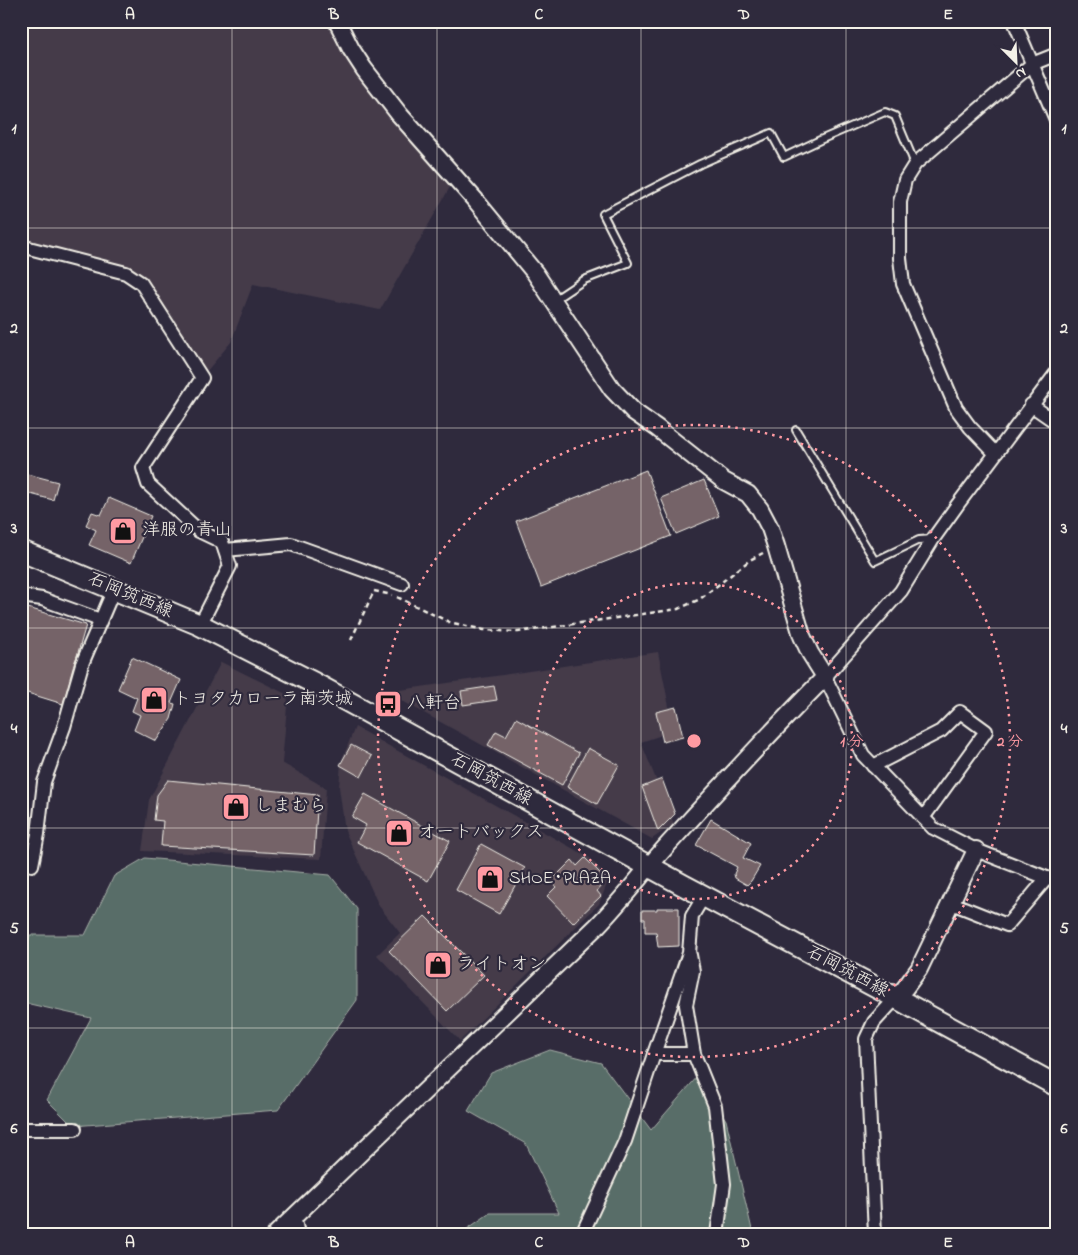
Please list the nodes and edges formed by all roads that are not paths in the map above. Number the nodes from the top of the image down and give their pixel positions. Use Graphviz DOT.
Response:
graph roads {
  1 [pos="337,21"];
  2 [pos="1014,21"];
  3 [pos="1057,54"];
  4 [pos="1032,64"];
  5 [pos="1057,122"];
  6 [pos="915,164"];
  7 [pos="21,246"];
  8 [pos="552,301"];
  9 [pos="1057,372"];
  10 [pos="1031,405"];
  11 [pos="1057,423"];
  12 [pos="796,430"];
  13 [pos="995,453"];
  14 [pos="933,539"];
  15 [pos="225,550"];
  16 [pos="21,551"];
  17 [pos="402,584"];
  18 [pos="114,589"];
  19 [pos="21,596"];
  20 [pos="100,620"];
  21 [pos="200,625"];
  22 [pos="825,677"];
  23 [pos="873,766"];
  24 [pos="923,818"];
  25 [pos="976,850"];
  26 [pos="21,864"];
  27 [pos="649,867"];
  28 [pos="1052,880"];
  29 [pos="704,896"];
  30 [pos="954,904"];
  31 [pos="689,953"];
  32 [pos="896,998"];
  33 [pos="654,1054"];
  34 [pos="694,1054"];
  35 [pos="1057,1086"];
  36 [pos="21,1129"];
  37 [pos="76,1129"];
  38 [pos="294,1216"];
  39 [pos="276,1234"];
  40 [pos="298,1234"];
  41 [pos="582,1234"];
  42 [pos="717,1234"];
  43 [pos="876,1234"];
  1 -- 8 [label="street"];
  2 -- 4 [label="street"];
  3 -- 4 [label="street"];
  4 -- 5 [label="street"];
  4 -- 6 [label="street"];
  6 -- 8 [label="lane"];
  6 -- 13 [label="street"];
  7 -- 15 [label="street"];
  8 -- 22 [label="street"];
  9 -- 10 [label="street"];
  10 -- 11 [label="street"];
  10 -- 13 [label="street"];
  12 -- 14 [label="lane"];
  13 -- 14 [label="street"];
  14 -- 22 [label="street"];
  15 -- 17 [label="street"];
  15 -- 21 [label="street"];
  16 -- 18 [label="main road, 石岡筑西線"];
  18 -- 20 [label="street"];
  18 -- 21 [label="main road, 石岡筑西線"];
  19 -- 20 [label="street"];
  20 -- 26 [label="street"];
  21 -- 27 [label="main road, 石岡筑西線"];
  22 -- 23 [label="street"];
  22 -- 27 [label="street"];
  23 -- 24 [label="street"];
  23 -- 24 [label="street"];
  24 -- 25 [label="street"];
  25 -- 28 [label="street"];
  25 -- 32 [label="street"];
  27 -- 29 [label="main road, 石岡筑西線"];
  27 -- 38 [label="street"];
  28 -- 30 [label="street"];
  29 -- 31 [label="street"];
  29 -- 32 [label="main road, 石岡筑西線"];
  31 -- 33 [label="street"];
  31 -- 34 [label="street"];
  32 -- 35 [label="main road, 石岡筑西線"];
  32 -- 43 [label="street"];
  33 -- 34 [label="street"];
  33 -- 41 [label="street"];
  34 -- 42 [label="street"];
  36 -- 37 [label="street"];
  38 -- 39 [label="street"];
  38 -- 40 [label="street"];
}
